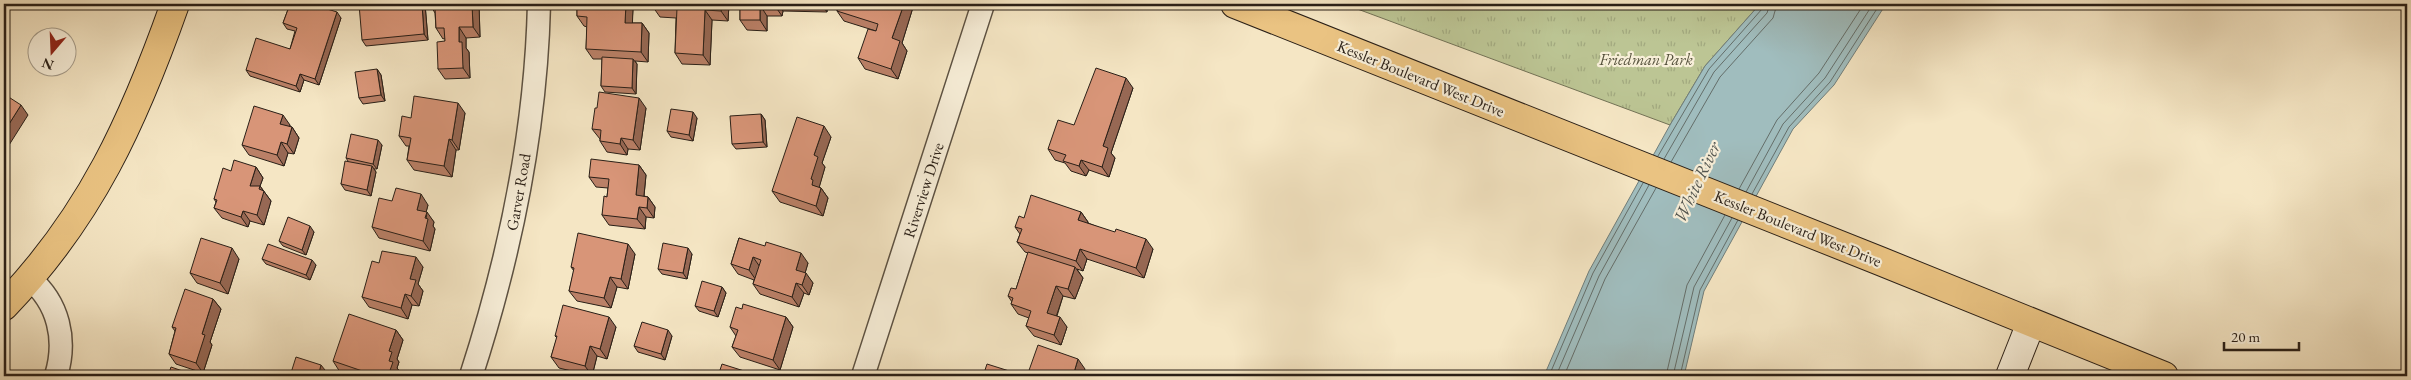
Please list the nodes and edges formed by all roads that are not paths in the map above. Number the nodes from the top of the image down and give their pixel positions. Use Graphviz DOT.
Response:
graph roads {
  1 [pos="175,4"];
  2 [pos="540,4"];
  3 [pos="983,4"];
  4 [pos="1235,4"];
  5 [pos="29,278"];
  6 [pos="4,306"];
  7 [pos="2031,323"];
  8 [pos="56,376"];
  9 [pos="471,376"];
  10 [pos="862,376"];
  11 [pos="2010,376"];
  12 [pos="2164,376"];
  1 -- 5 [label="main road"];
  2 -- 9 [label="street, Garver Road"];
  3 -- 10 [label="street, Riverview Drive"];
  4 -- 7 [label="main road, Kessler Boulevard West Drive"];
  5 -- 6 [label="main road"];
  5 -- 8 [label="street"];
  7 -- 11 [label="street"];
  7 -- 12 [label="main road, Kessler Boulevard West Drive"];
}
